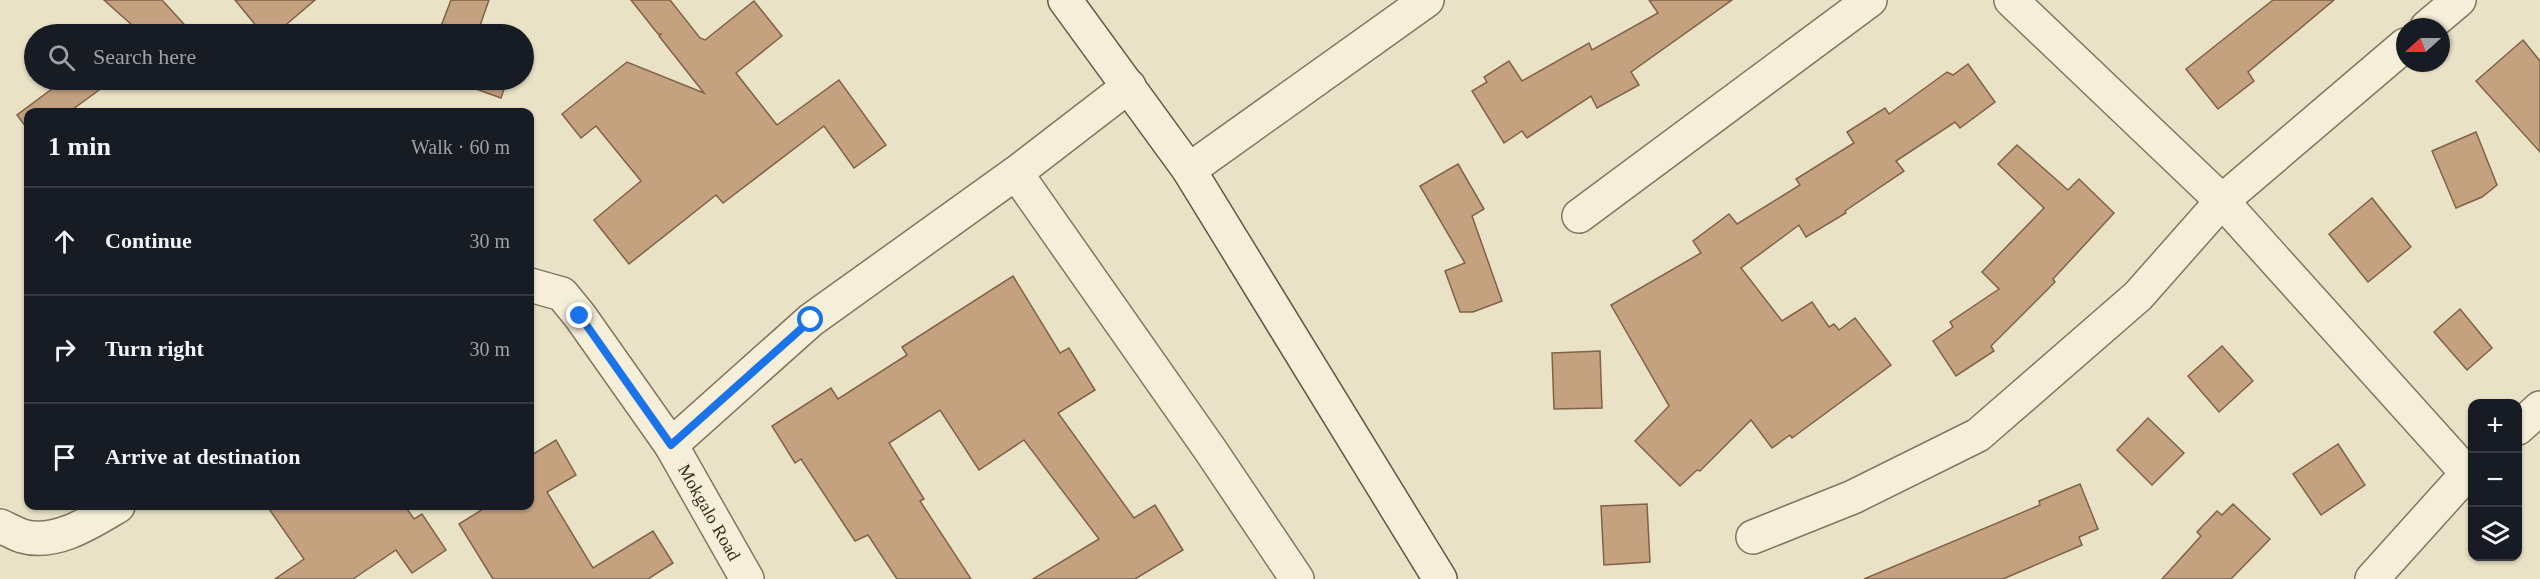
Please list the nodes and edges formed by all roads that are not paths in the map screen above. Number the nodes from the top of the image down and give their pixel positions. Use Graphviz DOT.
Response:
graph roads {
  1 [pos="1065,0"];
  2 [pos="1427,0"];
  3 [pos="1870,0"];
  4 [pos="2011,0"];
  5 [pos="2459,0"];
  6 [pos="2438,18"];
  7 [pos="2396,53"];
  8 [pos="1129,86"];
  9 [pos="1189,170"];
  10 [pos="1016,172"];
  11 [pos="2222,201"];
  12 [pos="1579,216"];
  13 [pos="534,286"];
  14 [pos="2540,408"];
  15 [pos="2522,424"];
  16 [pos="671,445"];
  17 [pos="2468,468"];
  18 [pos="2468,472"];
  19 [pos="112,510"];
  20 [pos="0,526"];
  21 [pos="1754,537"];
  22 [pos="747,579"];
  23 [pos="1297,579"];
  24 [pos="1440,579"];
  25 [pos="2372,579"];
  1 -- 8 [label="street"];
  2 -- 9 [label="street"];
  3 -- 12 [label="street"];
  4 -- 11 [label="street"];
  5 -- 6 [label="street"];
  7 -- 11 [label="street"];
  8 -- 9 [label="street"];
  8 -- 10 [label="street"];
  9 -- 24 [label="street"];
  10 -- 16 [label="street"];
  10 -- 23 [label="street"];
  11 -- 17 [label="street"];
  11 -- 21 [label="street"];
  13 -- 16 [label="street, Mokgalo Road"];
  14 -- 15 [label="street"];
  16 -- 22 [label="street, Mokgalo Road"];
  18 -- 25 [label="street"];
  19 -- 20 [label="street"];
}
